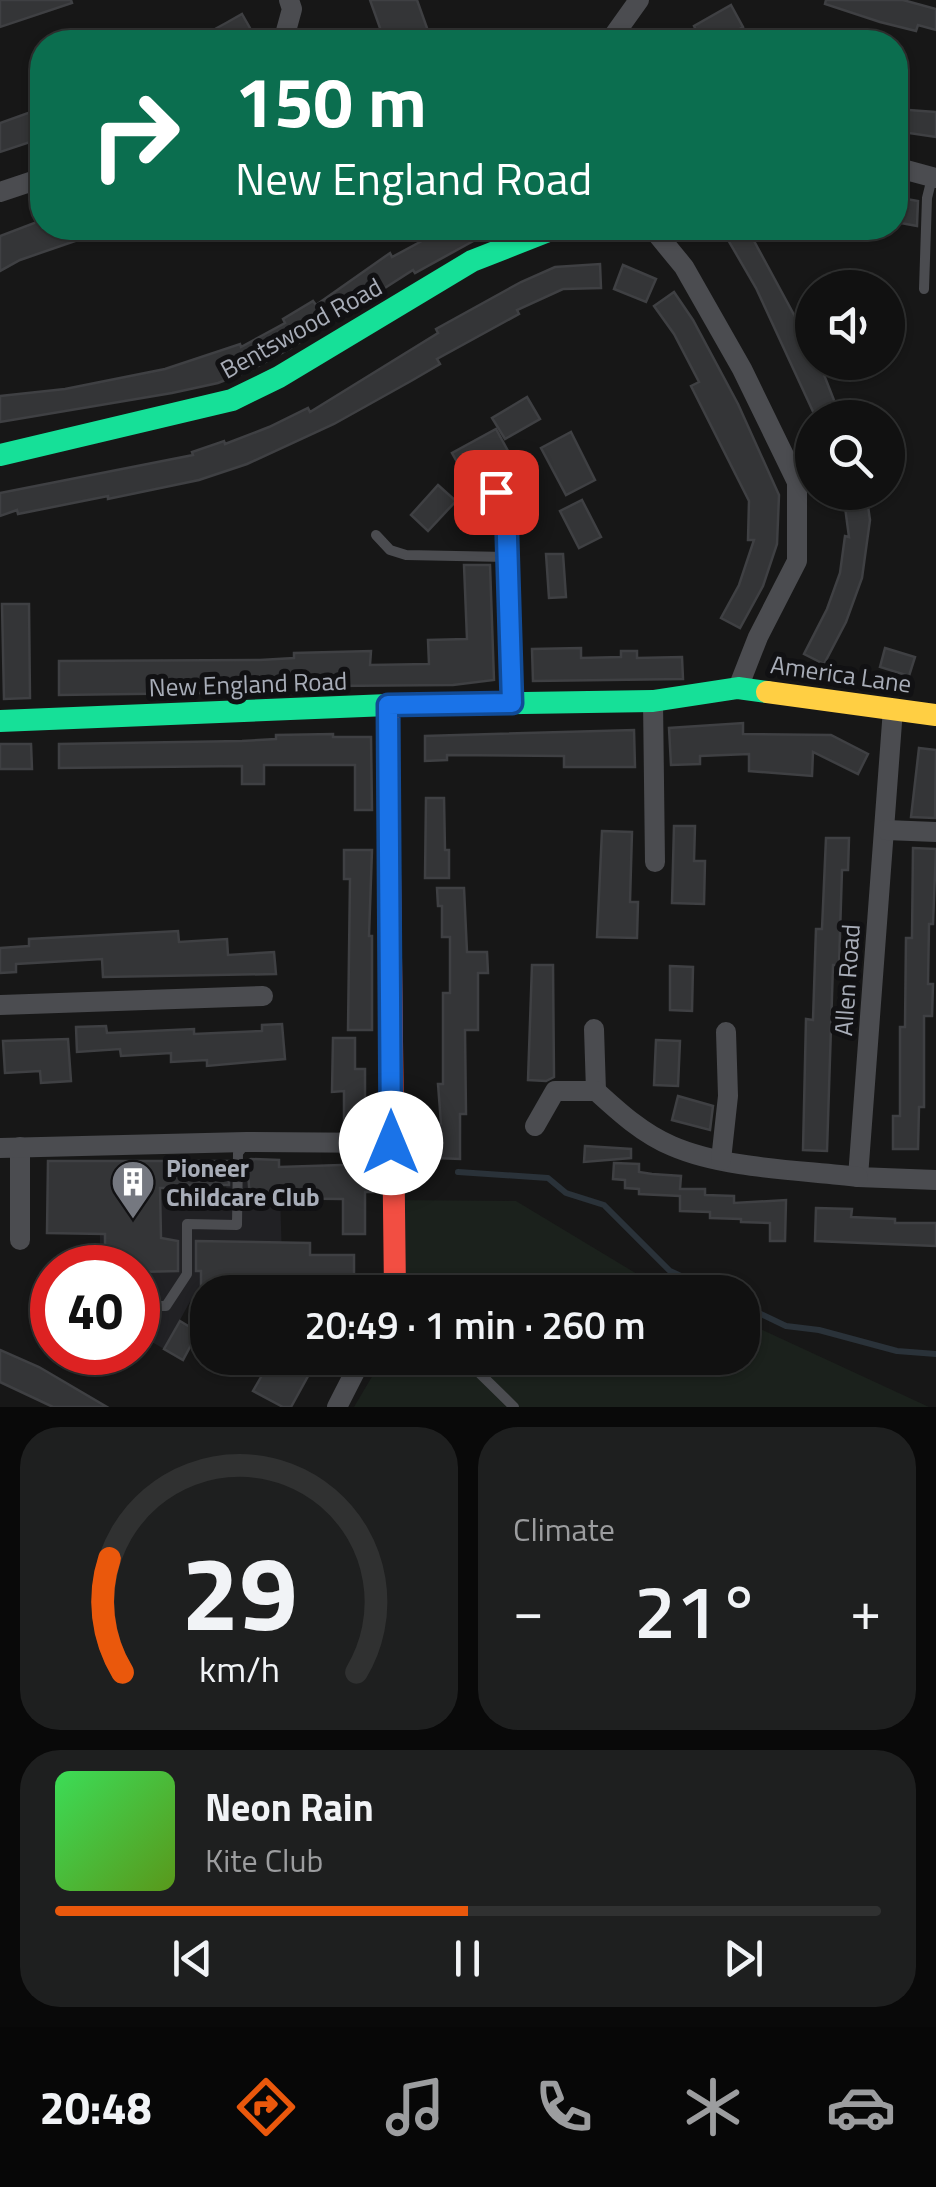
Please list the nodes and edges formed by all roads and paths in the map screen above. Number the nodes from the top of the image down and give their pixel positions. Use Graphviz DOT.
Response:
graph roads {
  1 [pos="289,0"];
  2 [pos="639,0"];
  3 [pos="286,30"];
  4 [pos="618,30"];
  5 [pos="908,170"];
  6 [pos="934,177"];
  7 [pos="30,182"];
  8 [pos="0,192"];
  9 [pos="516,240"];
  10 [pos="662,240"];
  11 [pos="924,289"];
  12 [pos="0,455"];
  13 [pos="509,499"];
  14 [pos="376,534"];
  15 [pos="508,557"];
  16 [pos="738,688"];
  17 [pos="652,701"];
  18 [pos="512,703"];
  19 [pos="388,705"];
  20 [pos="893,710"];
  21 [pos="936,715"];
  22 [pos="0,720"];
  23 [pos="886,830"];
  24 [pos="936,832"];
  25 [pos="655,862"];
  26 [pos="262,996"];
  27 [pos="0,1005"];
  28 [pos="594,1030"];
  29 [pos="726,1032"];
  30 [pos="596,1091"];
  31 [pos="535,1126"];
  32 [pos="246,1142"];
  33 [pos="391,1143"];
  34 [pos="10,1148"];
  35 [pos="722,1160"];
  36 [pos="858,1177"];
  37 [pos="936,1180"];
  38 [pos="20,1240"];
  39 [pos="396,1275"];
  40 [pos="160,1306"];
  41 [pos="353,1375"];
  42 [pos="481,1375"];
  43 [pos="337,1407"];
  44 [pos="514,1407"];
  1 -- 3 [label="street"];
  2 -- 4 [label="street"];
  5 -- 6 [label="street"];
  6 -- 11 [label="lane"];
  7 -- 8 [label="street"];
  9 -- 12 [label="street, Bentswood Road"];
  10 -- 16 [label="street"];
  13 -- 15 [label="street"];
  14 -- 15 [label="lane"];
  15 -- 18 [label="street"];
  16 -- 17 [label="street, New England Road"];
  16 -- 20 [label="street, America Lane"];
  17 -- 18 [label="street, New England Road"];
  17 -- 25 [label="street"];
  18 -- 19 [label="street, New England Road"];
  19 -- 22 [label="street, New England Road"];
  19 -- 33 [label="street"];
  20 -- 21 [label="street, America Lane"];
  20 -- 23 [label="street, Allen Road"];
  23 -- 24 [label="street"];
  23 -- 36 [label="street, Allen Road"];
  26 -- 27 [label="street"];
  28 -- 30 [label="street"];
  29 -- 35 [label="street"];
  30 -- 31 [label="street"];
  30 -- 35 [label="street"];
  32 -- 33 [label="street"];
  32 -- 34 [label="street"];
  32 -- 40 [label="lane"];
  33 -- 39 [label="street"];
  34 -- 38 [label="street"];
  35 -- 36 [label="street"];
  36 -- 37 [label="street"];
  41 -- 43 [label="street"];
  42 -- 44 [label="lane"];
}
